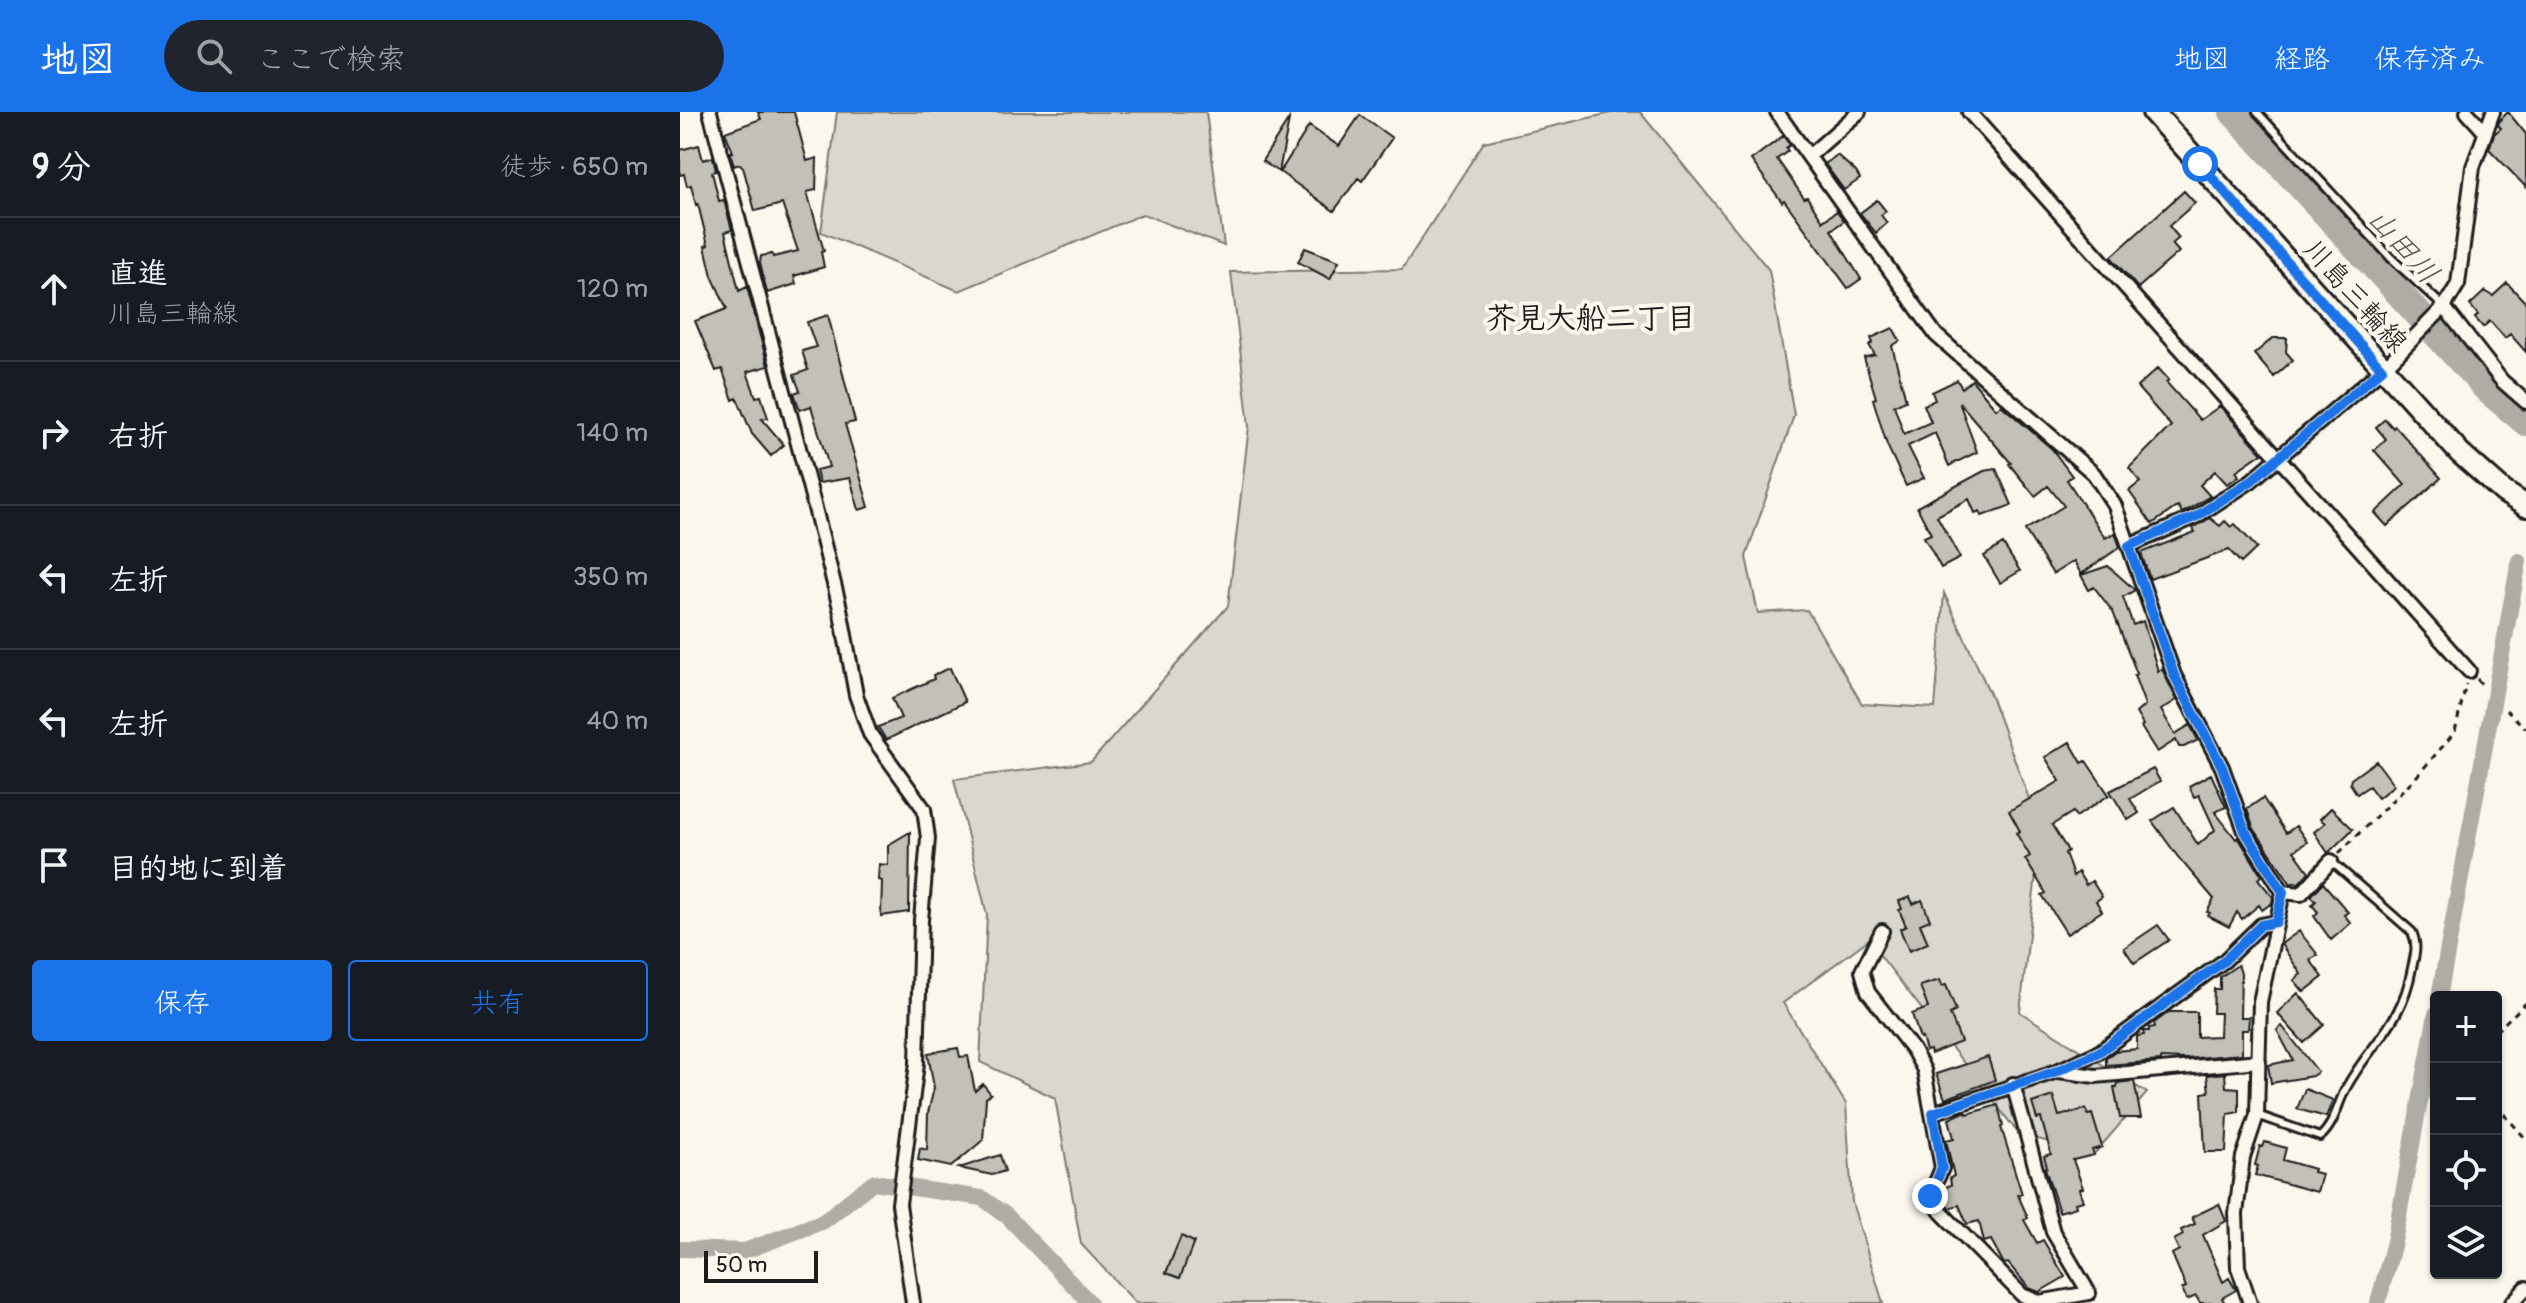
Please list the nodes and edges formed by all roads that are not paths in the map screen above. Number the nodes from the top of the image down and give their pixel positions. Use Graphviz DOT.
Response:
graph roads {
  1 [pos="710,112"];
  2 [pos="1777,112"];
  3 [pos="1859,112"];
  4 [pos="1969,112"];
  5 [pos="2153,112"];
  6 [pos="2257,112"];
  7 [pos="2467,112"];
  8 [pos="2493,112"];
  9 [pos="2484,131"];
  10 [pos="1809,156"];
  11 [pos="2442,311"];
  12 [pos="2385,366"];
  13 [pos="2526,402"];
  14 [pos="2279,458"];
  15 [pos="2526,506"];
  16 [pos="2129,546"];
  17 [pos="2469,671"];
  18 [pos="2331,861"];
  19 [pos="2283,892"];
  20 [pos="2276,922"];
  21 [pos="1882,931"];
  22 [pos="2259,1061"];
  23 [pos="2057,1071"];
  24 [pos="2013,1084"];
  25 [pos="1933,1113"];
  26 [pos="2257,1115"];
  27 [pos="2526,1288"];
  28 [pos="913,1303"];
  29 [pos="2250,1303"];
  30 [pos="2512,1303"];
  1 -- 28 [label="street"];
  2 -- 10 [label="street"];
  3 -- 10 [label="street"];
  4 -- 14 [label="street"];
  5 -- 12 [label="main road, 川島三輪線"];
  6 -- 11 [label="lane"];
  7 -- 9 [label="street"];
  8 -- 9 [label="street"];
  9 -- 11 [label="street"];
  10 -- 16 [label="street"];
  11 -- 12 [label="street"];
  11 -- 13 [label="street"];
  12 -- 14 [label="street"];
  12 -- 15 [label="main road, 川島三輪線"];
  14 -- 16 [label="street"];
  14 -- 17 [label="street"];
  16 -- 19 [label="street"];
  18 -- 19 [label="street"];
  18 -- 26 [label="lane"];
  19 -- 20 [label="street"];
  20 -- 22 [label="street"];
  20 -- 23 [label="street"];
  21 -- 25 [label="street"];
  22 -- 23 [label="street"];
  22 -- 26 [label="street"];
  23 -- 24 [label="street"];
  24 -- 25 [label="street"];
  24 -- 25 [label="street"];
  26 -- 29 [label="street"];
  27 -- 30 [label="street"];
}
